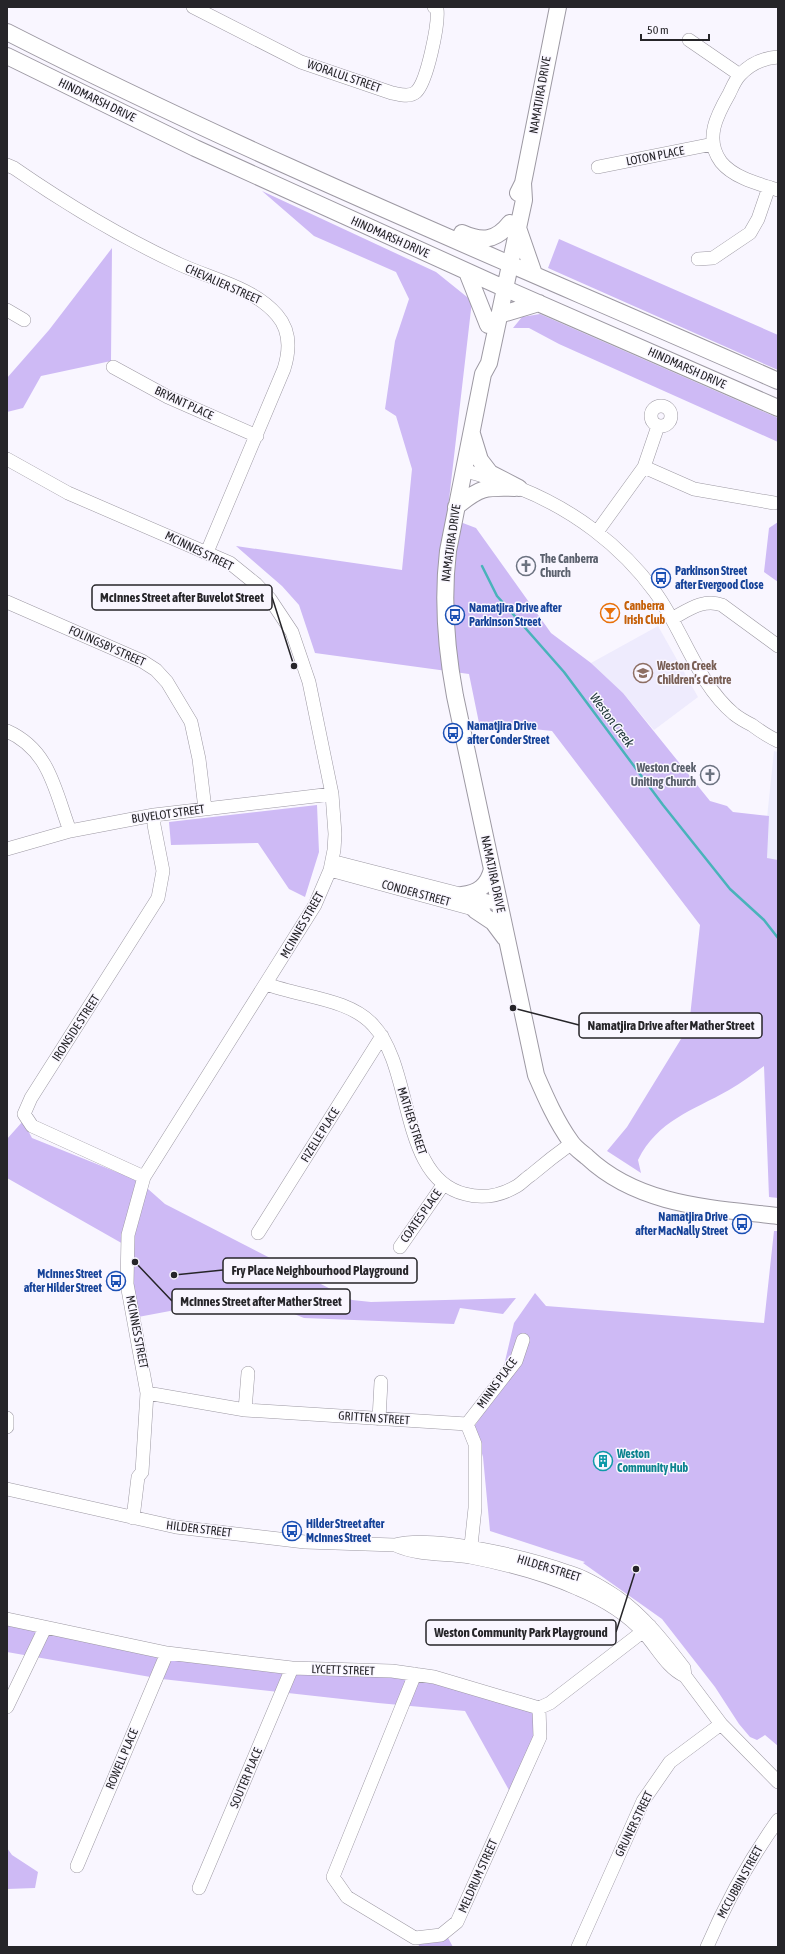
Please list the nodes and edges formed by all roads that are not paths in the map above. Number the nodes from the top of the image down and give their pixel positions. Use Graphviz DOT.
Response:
graph roads {
  1 [pos="193,7"];
  2 [pos="434,7"];
  3 [pos="558,7"];
  4 [pos="7,32"];
  5 [pos="689,40"];
  6 [pos="7,56"];
  7 [pos="778,57"];
  8 [pos="740,75"];
  9 [pos="713,144"];
  10 [pos="7,165"];
  11 [pos="598,167"];
  12 [pos="773,189"];
  13 [pos="407,218"];
  14 [pos="514,226"];
  15 [pos="698,259"];
  16 [pos="506,262"];
  17 [pos="467,272"];
  18 [pos="534,274"];
  19 [pos="501,287"];
  20 [pos="539,303"];
  21 [pos="7,310"];
  22 [pos="24,320"];
  23 [pos="494,320"];
  24 [pos="113,368"];
  25 [pos="778,381"];
  26 [pos="778,408"];
  27 [pos="658,426"];
  28 [pos="471,432"];
  29 [pos="257,436"];
  30 [pos="7,459"];
  31 [pos="644,467"];
  32 [pos="464,470"];
  33 [pos="519,488"];
  34 [pos="774,503"];
  35 [pos="456,507"];
  36 [pos="597,532"];
  37 [pos="207,552"];
  38 [pos="7,602"];
  39 [pos="673,618"];
  40 [pos="778,646"];
  41 [pos="7,731"];
  42 [pos="778,740"];
  43 [pos="332,794"];
  44 [pos="205,809"];
  45 [pos="154,815"];
  46 [pos="70,831"];
  47 [pos="7,849"];
  48 [pos="331,866"];
  49 [pos="492,869"];
  50 [pos="462,895"];
  51 [pos="475,910"];
  52 [pos="501,911"];
  53 [pos="506,939"];
  54 [pos="267,984"];
  55 [pos="382,1036"];
  56 [pos="572,1143"];
  57 [pos="144,1177"];
  58 [pos="443,1185"];
  59 [pos="778,1216"];
  60 [pos="258,1233"];
  61 [pos="400,1247"];
  62 [pos="523,1340"];
  63 [pos="248,1373"];
  64 [pos="381,1382"];
  65 [pos="147,1393"];
  66 [pos="245,1410"];
  67 [pos="7,1418"];
  68 [pos="379,1419"];
  69 [pos="467,1424"];
  70 [pos="7,1427"];
  71 [pos="7,1489"];
  72 [pos="137,1519"];
  73 [pos="470,1552"];
  74 [pos="7,1620"];
  75 [pos="45,1628"];
  76 [pos="647,1629"];
  77 [pos="167,1653"];
  78 [pos="292,1668"];
  79 [pos="415,1674"];
  80 [pos="7,1707"];
  81 [pos="539,1708"];
  82 [pos="721,1724"];
  83 [pos="778,1782"];
  84 [pos="778,1820"];
  85 [pos="77,1866"];
  86 [pos="199,1888"];
  87 [pos="578,1947"];
  88 [pos="707,1947"];
  1 -- 2 [label="street, WORALUL STREET"];
  3 -- 14 [label="main road, NAMATJIRA DRIVE"];
  4 -- 13 [label="main road, HINDMARSH DRIVE"];
  5 -- 8 [label="street"];
  6 -- 17 [label="main road, HINDMARSH DRIVE"];
  7 -- 8 [label="street"];
  8 -- 9 [label="street"];
  9 -- 11 [label="street, LOTON PLACE"];
  9 -- 12 [label="street"];
  10 -- 29 [label="street, CHEVALIER STREET"];
  12 -- 15 [label="street"];
  13 -- 14 [label="main road"];
  13 -- 16 [label="main road, HINDMARSH DRIVE"];
  14 -- 16 [label="main road, NAMATJIRA DRIVE"];
  14 -- 18 [label="main road"];
  16 -- 18 [label="main road, HINDMARSH DRIVE"];
  16 -- 19 [label="main road, NAMATJIRA DRIVE"];
  17 -- 19 [label="main road, HINDMARSH DRIVE"];
  17 -- 23 [label="main road"];
  18 -- 25 [label="main road, HINDMARSH DRIVE"];
  19 -- 20 [label="main road, HINDMARSH DRIVE"];
  19 -- 23 [label="main road, NAMATJIRA DRIVE"];
  20 -- 23 [label="main road"];
  20 -- 26 [label="main road, HINDMARSH DRIVE"];
  21 -- 22 [label="street"];
  23 -- 28 [label="main road, NAMATJIRA DRIVE"];
  24 -- 29 [label="street, BRYANT PLACE"];
  27 -- 31 [label="street"];
  28 -- 32 [label="main road, NAMATJIRA DRIVE"];
  28 -- 33 [label="main road"];
  29 -- 37 [label="street, CHEVALIER STREET"];
  30 -- 37 [label="street, MCINNES STREET"];
  31 -- 34 [label="street"];
  31 -- 36 [label="street"];
  32 -- 33 [label="street"];
  32 -- 35 [label="main road, NAMATJIRA DRIVE"];
  33 -- 35 [label="main road"];
  33 -- 36 [label="street"];
  35 -- 49 [label="main road, NAMATJIRA DRIVE"];
  36 -- 39 [label="street"];
  37 -- 43 [label="street, MCINNES STREET"];
  38 -- 44 [label="street, FOLINGSBY STREET"];
  39 -- 40 [label="street"];
  39 -- 42 [label="street"];
  41 -- 46 [label="street"];
  43 -- 44 [label="street, BUVELOT STREET"];
  43 -- 48 [label="street, MCINNES STREET"];
  44 -- 45 [label="street, BUVELOT STREET"];
  45 -- 46 [label="street, BUVELOT STREET"];
  45 -- 57 [label="street, IRONSIDE STREET"];
  46 -- 47 [label="street, BUVELOT STREET"];
  48 -- 50 [label="street, CONDER STREET"];
  48 -- 51 [label="street, CONDER STREET"];
  48 -- 54 [label="street, MCINNES STREET"];
  49 -- 50 [label="main road"];
  49 -- 52 [label="main road, NAMATJIRA DRIVE"];
  50 -- 52 [label="street, CONDER STREET"];
  51 -- 52 [label="street, CONDER STREET"];
  51 -- 53 [label="main road"];
  52 -- 53 [label="main road, NAMATJIRA DRIVE"];
  53 -- 56 [label="main road, NAMATJIRA DRIVE"];
  54 -- 55 [label="street, MATHER STREET"];
  54 -- 57 [label="street, MCINNES STREET"];
  55 -- 58 [label="street, MATHER STREET"];
  55 -- 60 [label="street, FIZELLE PLACE"];
  56 -- 58 [label="street, MATHER STREET"];
  56 -- 59 [label="main road, NAMATJIRA DRIVE"];
  57 -- 65 [label="street, MCINNES STREET"];
  58 -- 61 [label="street, COATES PLACE"];
  62 -- 69 [label="street, MINNS PLACE"];
  63 -- 66 [label="street"];
  64 -- 68 [label="street"];
  65 -- 66 [label="street, GRITTEN STREET"];
  65 -- 72 [label="street, MCINNES STREET"];
  66 -- 68 [label="street, GRITTEN STREET"];
  67 -- 70 [label="street"];
  68 -- 69 [label="street, GRITTEN STREET"];
  69 -- 73 [label="street"];
  71 -- 72 [label="street, HILDER STREET"];
  72 -- 73 [label="street, HILDER STREET"];
  73 -- 76 [label="street, HILDER STREET"];
  74 -- 75 [label="street, LYCETT STREET"];
  75 -- 77 [label="street, LYCETT STREET"];
  75 -- 80 [label="street"];
  76 -- 81 [label="street"];
  76 -- 82 [label="street, HILDER STREET"];
  77 -- 78 [label="street, LYCETT STREET"];
  77 -- 85 [label="street, ROWELL PLACE"];
  78 -- 79 [label="street, LYCETT STREET"];
  78 -- 86 [label="street, SOUTER PLACE"];
  79 -- 81 [label="street, LYCETT STREET"];
  79 -- 81 [label="street, MELDRUM STREET"];
  82 -- 83 [label="street, HILDER STREET"];
  82 -- 87 [label="street, GRUNER STREET"];
  84 -- 88 [label="street, MCCUBBIN STREET"];
}
